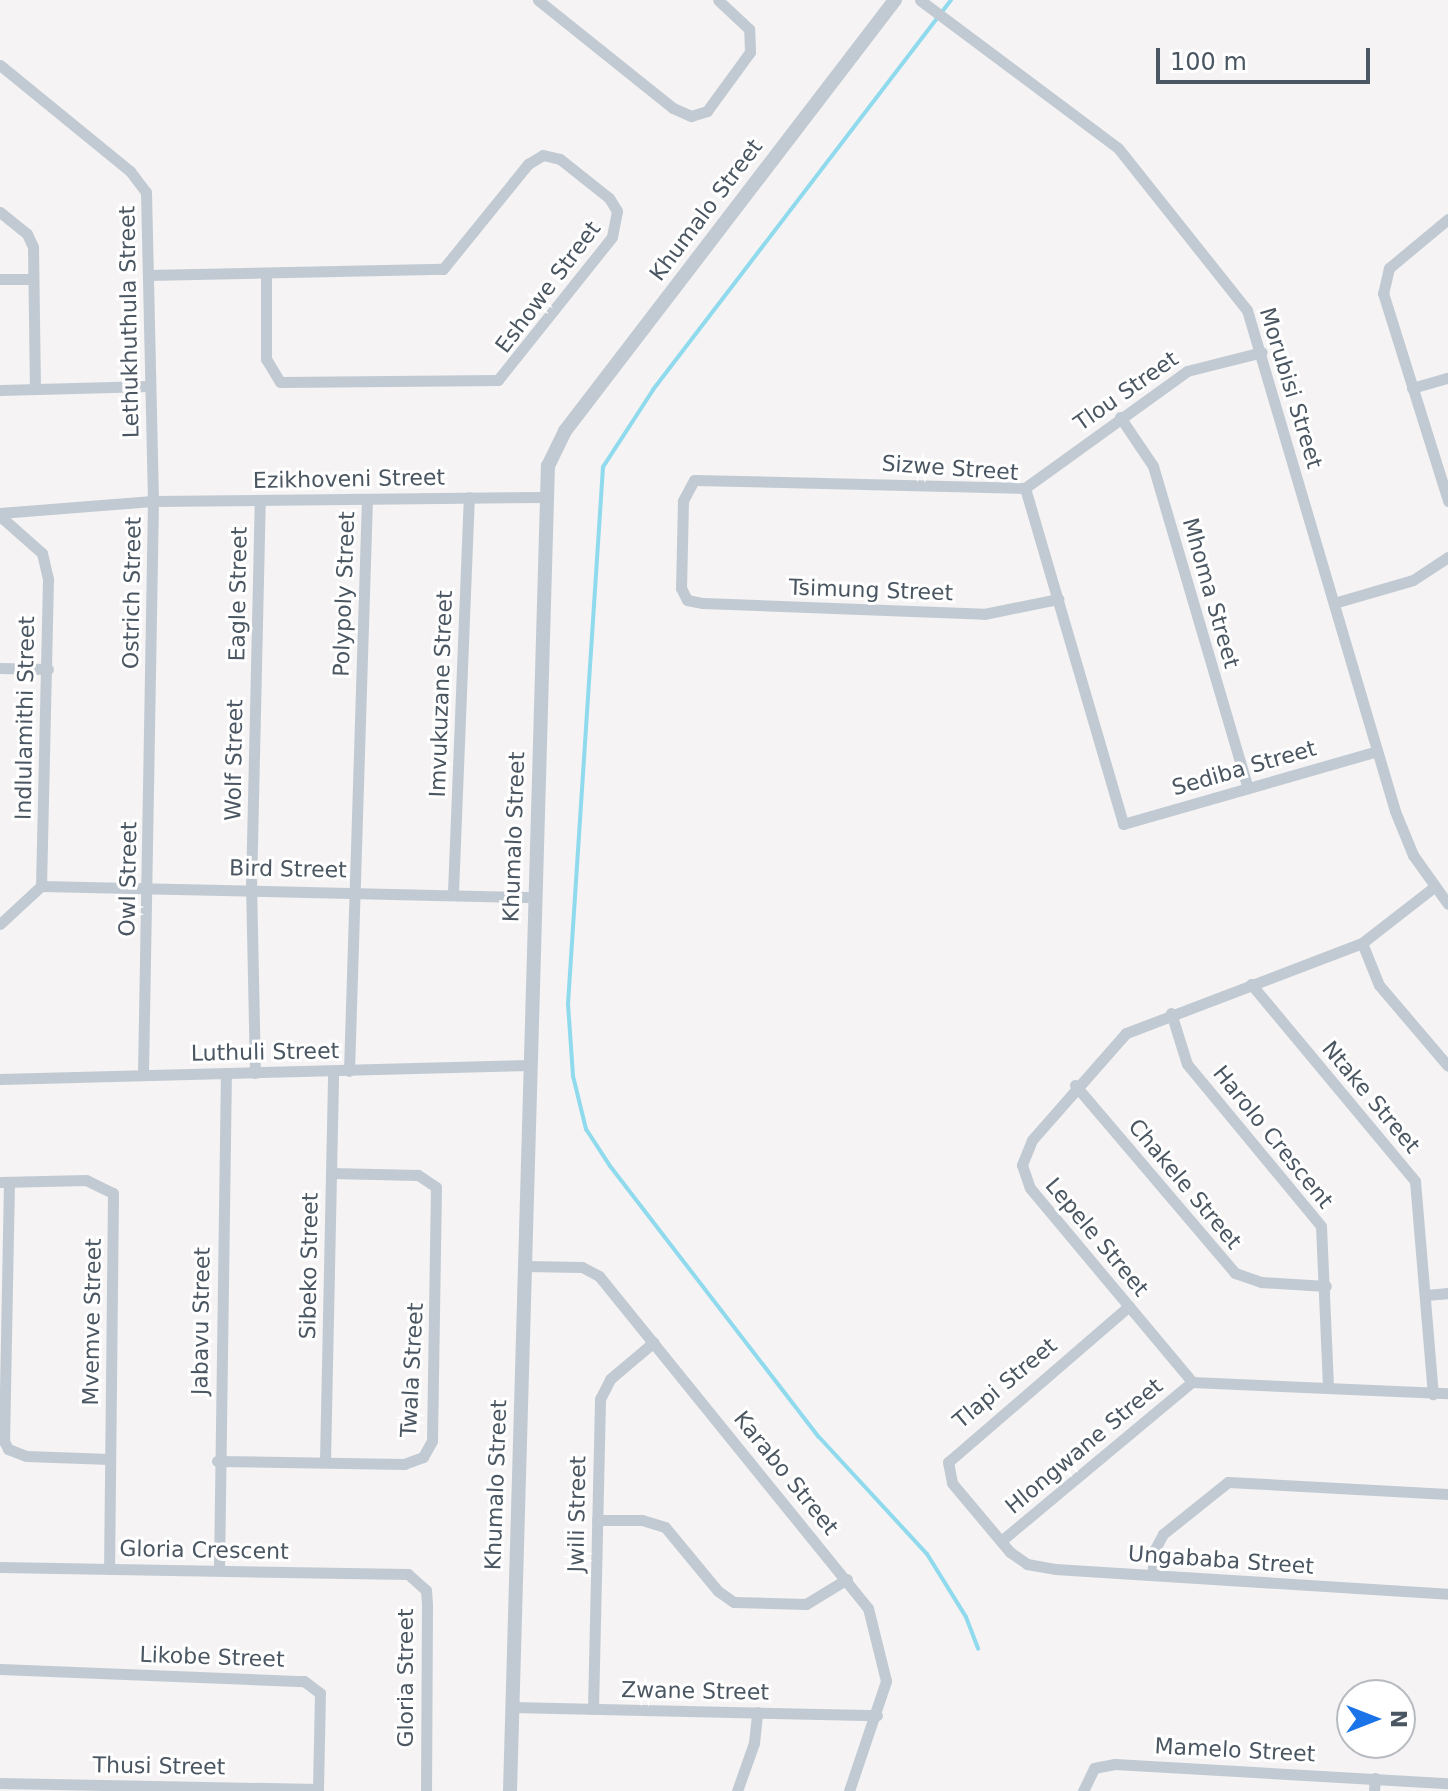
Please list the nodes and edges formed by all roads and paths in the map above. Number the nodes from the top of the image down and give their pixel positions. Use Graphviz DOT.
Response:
graph roads {
  1 [pos="538,0"];
  2 [pos="718,0"];
  3 [pos="895,0"];
  4 [pos="923,2"];
  5 [pos="0,65"];
  6 [pos="0,212"];
  7 [pos="1448,219"];
  8 [pos="266,274"];
  9 [pos="148,275"];
  10 [pos="0,279"];
  11 [pos="33,279"];
  12 [pos="1262,352"];
  13 [pos="1448,378"];
  14 [pos="150,386"];
  15 [pos="1412,388"];
  16 [pos="35,389"];
  17 [pos="0,390"];
  18 [pos="1120,417"];
  19 [pos="1025,488"];
  20 [pos="469,497"];
  21 [pos="546,497"];
  22 [pos="367,499"];
  23 [pos="153,501"];
  24 [pos="260,501"];
  25 [pos="1448,501"];
  26 [pos="0,514"];
  27 [pos="1448,557"];
  28 [pos="683,596"];
  29 [pos="1058,599"];
  30 [pos="1334,603"];
  31 [pos="0,668"];
  32 [pos="48,669"];
  33 [pos="151,686"];
  34 [pos="256,688"];
  35 [pos="1377,751"];
  36 [pos="1248,788"];
  37 [pos="1123,824"];
  38 [pos="41,886"];
  39 [pos="148,886"];
  40 [pos="1434,887"];
  41 [pos="251,888"];
  42 [pos="353,891"];
  43 [pos="453,892"];
  44 [pos="535,897"];
  45 [pos="1448,904"];
  46 [pos="0,924"];
  47 [pos="1362,943"];
  48 [pos="1251,984"];
  49 [pos="1171,1013"];
  50 [pos="530,1065"];
  51 [pos="1448,1066"];
  52 [pos="349,1071"];
  53 [pos="333,1072"];
  54 [pos="143,1073"];
  55 [pos="226,1073"];
  56 [pos="255,1073"];
  57 [pos="0,1079"];
  58 [pos="1075,1085"];
  59 [pos="331,1173"];
  60 [pos="5,1182"];
  61 [pos="525,1266"];
  62 [pos="1326,1286"];
  63 [pos="1448,1293"];
  64 [pos="1426,1295"];
  65 [pos="1129,1306"];
  66 [pos="654,1342"];
  67 [pos="1192,1382"];
  68 [pos="1328,1388"];
  69 [pos="1448,1393"];
  70 [pos="1433,1394"];
  71 [pos="110,1459"];
  72 [pos="217,1461"];
  73 [pos="325,1461"];
  74 [pos="1448,1494"];
  75 [pos="597,1520"];
  76 [pos="1001,1541"];
  77 [pos="0,1567"];
  78 [pos="109,1569"];
  79 [pos="219,1570"];
  80 [pos="0,1574"];
  81 [pos="408,1574"];
  82 [pos="1152,1575"];
  83 [pos="847,1579"];
  84 [pos="1448,1594"];
  85 [pos="0,1669"];
  86 [pos="512,1707"];
  87 [pos="593,1709"];
  88 [pos="757,1712"];
  89 [pos="877,1715"];
  90 [pos="0,1783"];
  91 [pos="1448,1783"];
  92 [pos="1374,1785"];
  93 [pos="318,1790"];
  94 [pos="426,1791"];
  95 [pos="510,1791"];
  96 [pos="737,1791"];
  97 [pos="849,1791"];
  98 [pos="1083,1791"];
  1 -- 2 [label="street"];
  3 -- 21 [label="street, Khumalo Street"];
  4 -- 12 [label="street, Morubisi Street"];
  5 -- 9 [label="street, Lethukhuthula Street"];
  6 -- 11 [label="street"];
  7 -- 15 [label="street"];
  8 -- 8 [label="street, Eshowe Street"];
  8 -- 9 [label="street, Eshowe Street"];
  9 -- 14 [label="street, Lethukhuthula Street"];
  10 -- 11 [label="street"];
  11 -- 16 [label="street"];
  12 -- 18 [label="street, Tlou Street"];
  12 -- 30 [label="street, Morubisi Street"];
  13 -- 15 [label="street"];
  14 -- 16 [label="street"];
  14 -- 23 [label="street, Lethukhuthula Street"];
  15 -- 25 [label="street"];
  16 -- 17 [label="street"];
  18 -- 19 [label="street, Tlou Street"];
  18 -- 36 [label="street, Mhoma Street"];
  19 -- 28 [label="street, Sizwe Street"];
  19 -- 29 [label="street, Sizwe Street"];
  20 -- 21 [label="street, Ezikhoveni Street"];
  20 -- 22 [label="street, Ezikhoveni Street"];
  20 -- 43 [label="street, Imvukuzane Street"];
  21 -- 44 [label="street, Khumalo Street"];
  22 -- 24 [label="street, Ezikhoveni Street"];
  22 -- 42 [label="street, Polypoly Street"];
  23 -- 24 [label="street, Ezikhoveni Street"];
  23 -- 26 [label="street, Indlulamithi Street"];
  23 -- 33 [label="street, Ostrich Street"];
  24 -- 34 [label="street, Eagle Street"];
  26 -- 32 [label="street, Indlulamithi Street"];
  27 -- 30 [label="street"];
  28 -- 29 [label="street, Tsimung Street"];
  29 -- 37 [label="street, Sizwe Street"];
  30 -- 35 [label="street, Morubisi Street"];
  31 -- 32 [label="street"];
  32 -- 38 [label="street, Indlulamithi Street"];
  33 -- 39 [label="street, Owl Street"];
  34 -- 41 [label="street, Wolf Street"];
  35 -- 36 [label="street, Sediba Street"];
  35 -- 40 [label="street, Morubisi Street"];
  36 -- 37 [label="street, Sediba Street"];
  38 -- 39 [label="street, Bird Street"];
  38 -- 46 [label="street"];
  39 -- 41 [label="street, Bird Street"];
  39 -- 54 [label="street, Owl Street"];
  40 -- 45 [label="street, Morubisi Street"];
  40 -- 47 [label="street, Lepele Street"];
  41 -- 42 [label="street, Bird Street"];
  41 -- 56 [label="street, Wolf Street"];
  42 -- 43 [label="street, Bird Street"];
  42 -- 52 [label="street, Polypoly Street"];
  43 -- 44 [label="street, Bird Street"];
  44 -- 50 [label="street, Khumalo Street"];
  47 -- 48 [label="street, Lepele Street"];
  47 -- 51 [label="street"];
  48 -- 49 [label="street, Lepele Street"];
  48 -- 64 [label="street, Ntake Street"];
  49 -- 58 [label="street, Lepele Street"];
  49 -- 62 [label="street, Harolo Crescent"];
  50 -- 52 [label="street, Luthuli Street"];
  50 -- 61 [label="street, Khumalo Street"];
  52 -- 53 [label="street, Luthuli Street"];
  53 -- 56 [label="street, Luthuli Street"];
  53 -- 59 [label="street, Sibeko Street"];
  54 -- 55 [label="street, Luthuli Street"];
  54 -- 57 [label="street, Luthuli Street"];
  55 -- 56 [label="street, Luthuli Street"];
  55 -- 72 [label="street, Jabavu Street"];
  58 -- 62 [label="street, Chakele Street"];
  58 -- 65 [label="street, Lepele Street"];
  59 -- 73 [label="street, Sibeko Street"];
  59 -- 73 [label="street, Twala Street"];
  60 -- 71 [label="street"];
  60 -- 71 [label="street, Mvemve Street"];
  61 -- 66 [label="street, Karabo Street"];
  61 -- 86 [label="street, Khumalo Street"];
  62 -- 68 [label="street, Harolo Crescent"];
  63 -- 64 [label="street"];
  64 -- 70 [label="street, Ntake Street"];
  65 -- 67 [label="street, Lepele Street"];
  65 -- 76 [label="street, Tlapi Street"];
  66 -- 75 [label="street, Jwili Street"];
  66 -- 83 [label="street, Karabo Street"];
  67 -- 68 [label="street"];
  67 -- 76 [label="street, Hlongwane Street"];
  68 -- 70 [label="street"];
  69 -- 70 [label="street"];
  71 -- 78 [label="street, Mvemve Street"];
  72 -- 73 [label="street, Twala Street"];
  72 -- 79 [label="street, Jabavu Street"];
  74 -- 82 [label="street"];
  75 -- 83 [label="street"];
  75 -- 87 [label="street, Jwili Street"];
  76 -- 82 [label="street, Ungababa Street"];
  77 -- 78 [label="street, Gloria Crescent"];
  77 -- 80 [label="street"];
  78 -- 79 [label="street, Gloria Crescent"];
  79 -- 81 [label="street, Gloria Crescent"];
  81 -- 94 [label="street, Gloria Street"];
  82 -- 84 [label="street, Ungababa Street"];
  83 -- 89 [label="street, Karabo Street"];
  85 -- 93 [label="street, Likobe Street"];
  86 -- 87 [label="street, Zwane Street"];
  86 -- 95 [label="street, Khumalo Street"];
  87 -- 88 [label="street, Zwane Street"];
  88 -- 89 [label="street, Zwane Street"];
  88 -- 96 [label="street"];
  89 -- 97 [label="street, Karabo Street"];
  90 -- 93 [label="street, Thusi Street"];
  91 -- 92 [label="street, Mamelo Street"];
  92 -- 98 [label="street, Mamelo Street"];
}
